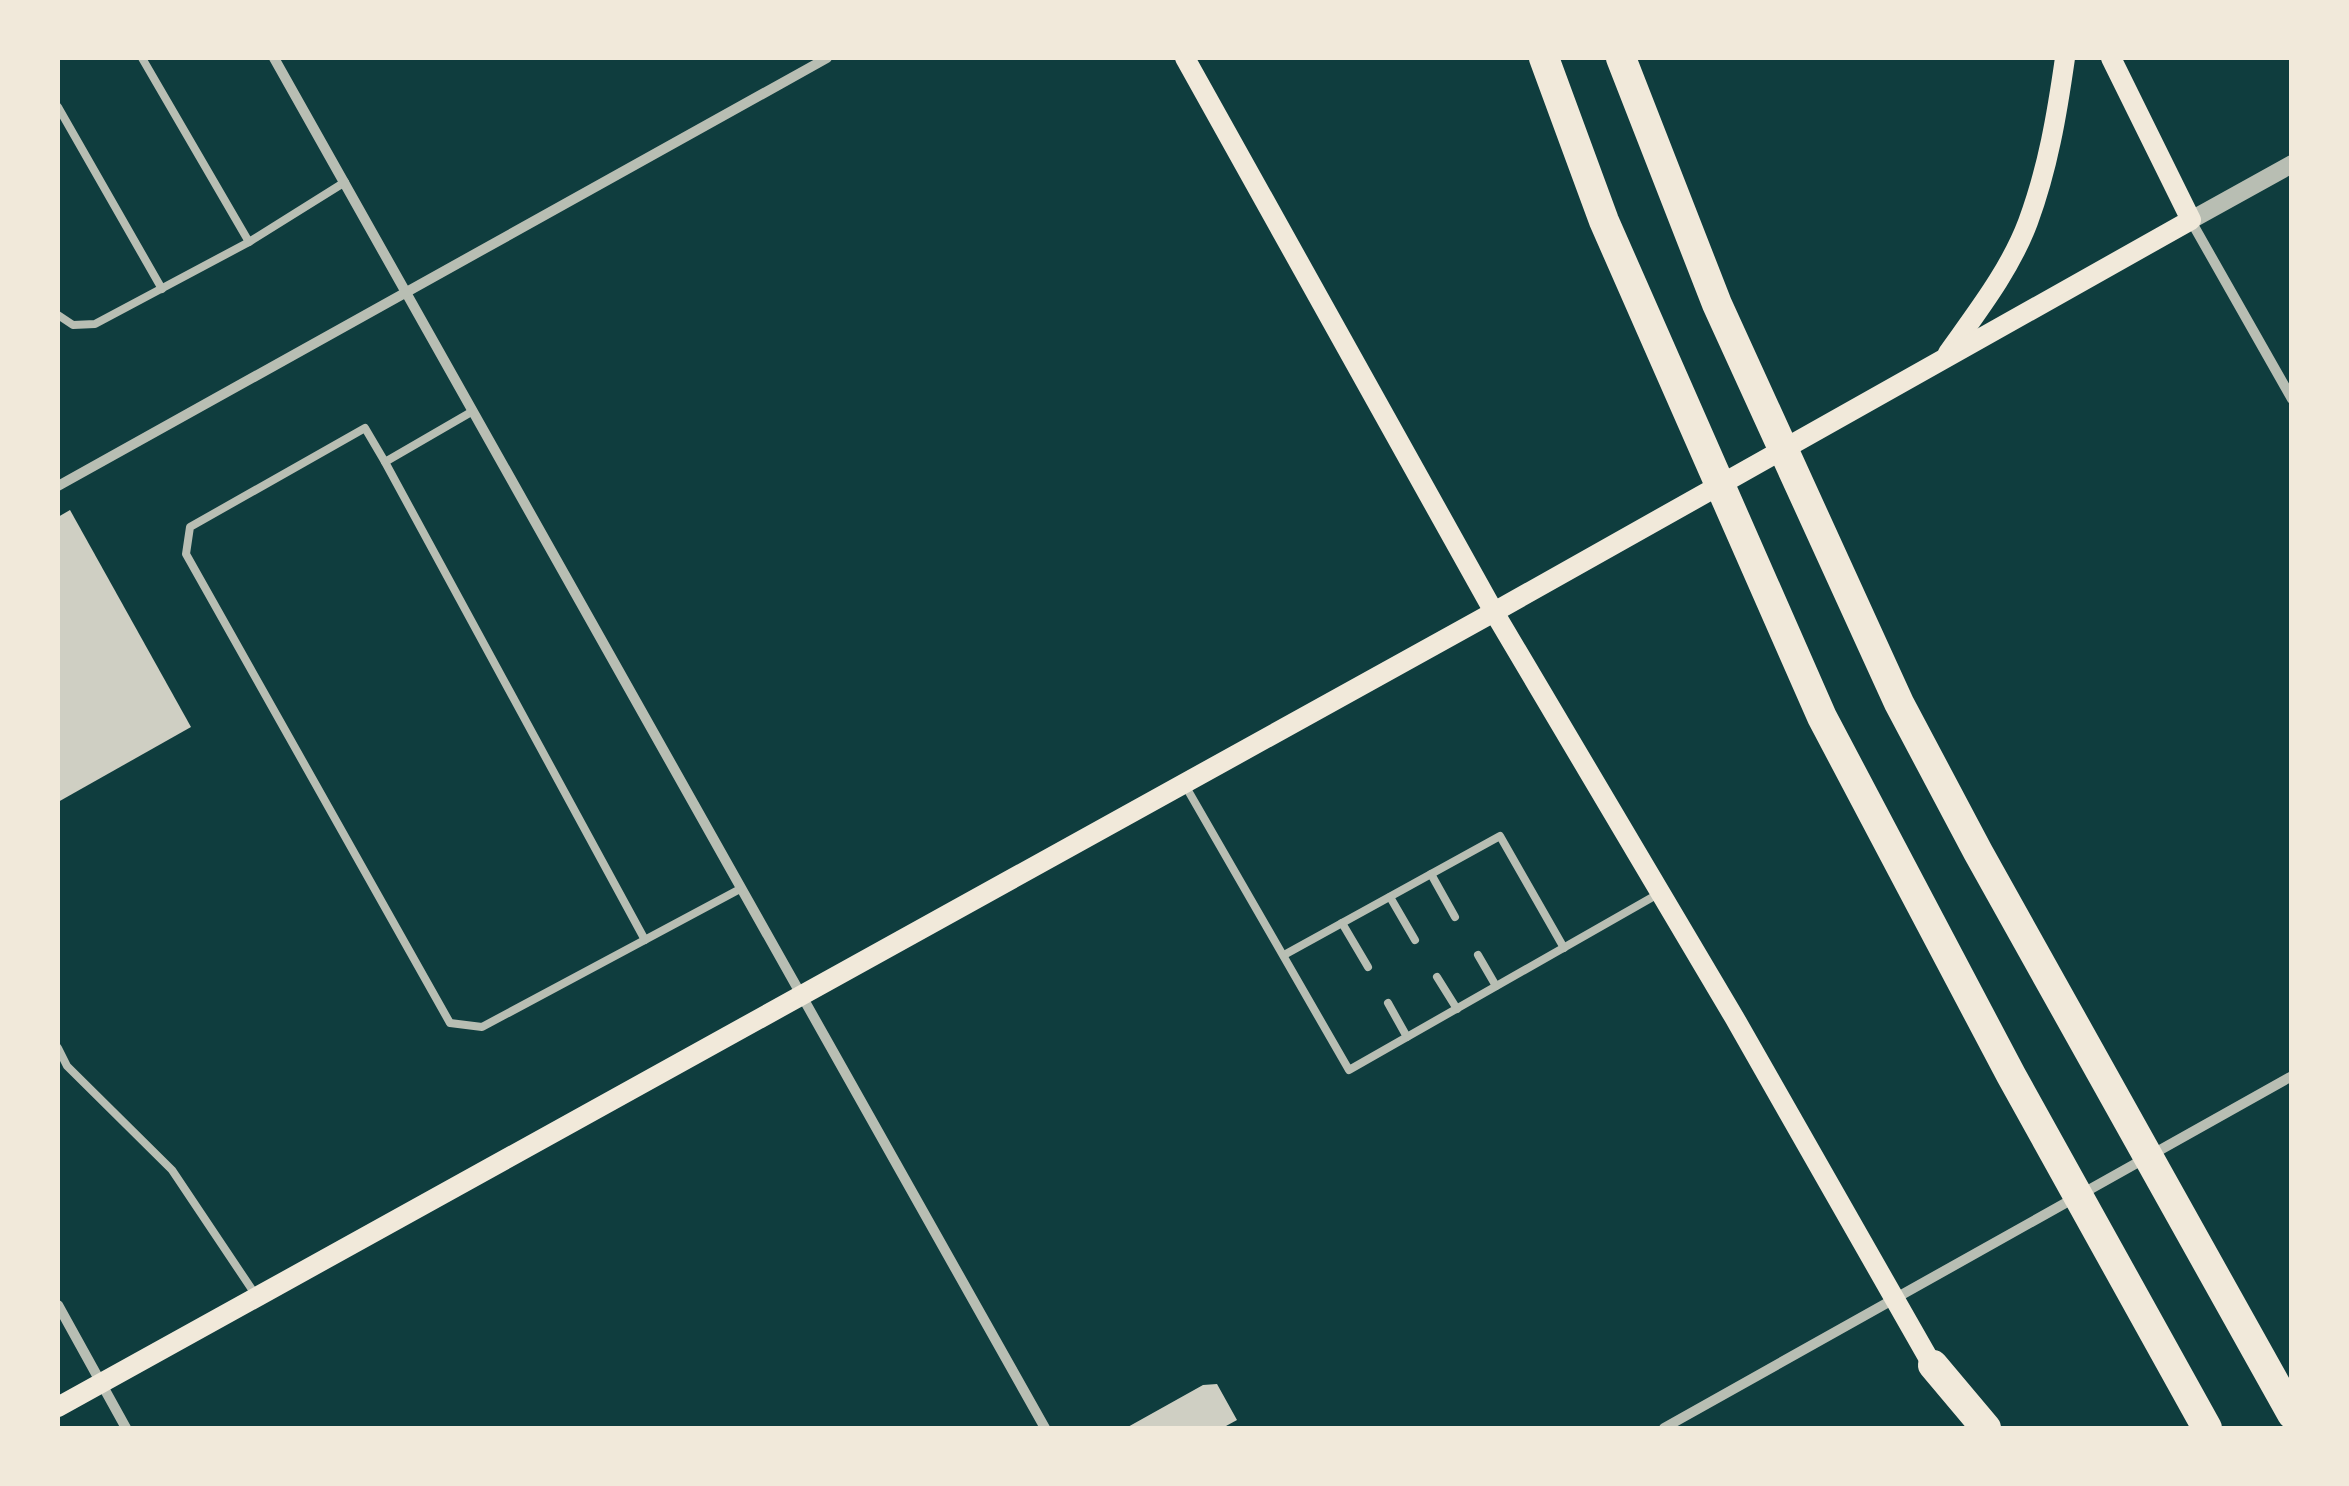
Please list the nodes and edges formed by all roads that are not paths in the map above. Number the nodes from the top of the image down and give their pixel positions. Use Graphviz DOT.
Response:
graph roads {
  1 [pos="142,58"];
  2 [pos="274,58"];
  3 [pos="827,58"];
  4 [pos="1185,58"];
  5 [pos="1544,58"];
  6 [pos="1621,58"];
  7 [pos="2065,58"];
  8 [pos="2111,58"];
  9 [pos="58,107"];
  10 [pos="2292,164"];
  11 [pos="345,182"];
  12 [pos="2190,220"];
  13 [pos="249,242"];
  14 [pos="162,288"];
  15 [pos="408,293"];
  16 [pos="58,315"];
  17 [pos="1945,358"];
  18 [pos="2292,399"];
  19 [pos="474,411"];
  20 [pos="385,462"];
  21 [pos="58,486"];
  22 [pos="1494,612"];
  23 [pos="1184,784"];
  24 [pos="1431,874"];
  25 [pos="740,890"];
  26 [pos="1661,893"];
  27 [pos="1390,897"];
  28 [pos="1456,916"];
  29 [pos="1342,923"];
  30 [pos="645,940"];
  31 [pos="1416,940"];
  32 [pos="1564,948"];
  33 [pos="1478,955"];
  34 [pos="1284,956"];
  35 [pos="1368,967"];
  36 [pos="1438,977"];
  37 [pos="1496,986"];
  38 [pos="800,996"];
  39 [pos="1388,1003"];
  40 [pos="1457,1008"];
  41 [pos="1407,1037"];
  42 [pos="58,1048"];
  43 [pos="2292,1076"];
  44 [pos="257,1297"];
  45 [pos="1894,1299"];
  46 [pos="58,1305"];
  47 [pos="1933,1365"];
  48 [pos="101,1383"];
  49 [pos="58,1407"];
  50 [pos="2292,1414"];
  51 [pos="126,1428"];
  52 [pos="1045,1428"];
  53 [pos="1664,1428"];
  54 [pos="1967,1428"];
  55 [pos="1986,1428"];
  56 [pos="2207,1428"];
  1 -- 13 [label="lane"];
  2 -- 11 [label="street"];
  3 -- 15 [label="street"];
  4 -- 22 [label="main road"];
  5 -- 56 [label="highway"];
  6 -- 50 [label="highway"];
  7 -- 17 [label="main road"];
  8 -- 12 [label="main road"];
  9 -- 14 [label="lane"];
  10 -- 12 [label="street"];
  11 -- 13 [label="lane"];
  11 -- 15 [label="street"];
  12 -- 17 [label="main road"];
  12 -- 18 [label="street"];
  13 -- 14 [label="lane"];
  14 -- 16 [label="lane"];
  15 -- 19 [label="street"];
  15 -- 21 [label="street"];
  17 -- 22 [label="main road"];
  19 -- 20 [label="lane"];
  19 -- 25 [label="street"];
  20 -- 30 [label="lane"];
  20 -- 30 [label="lane"];
  22 -- 23 [label="main road"];
  22 -- 26 [label="main road"];
  23 -- 34 [label="lane"];
  23 -- 38 [label="main road"];
  24 -- 27 [label="lane"];
  24 -- 28 [label="lane"];
  24 -- 32 [label="lane"];
  25 -- 30 [label="lane"];
  25 -- 38 [label="street"];
  26 -- 32 [label="lane"];
  26 -- 45 [label="main road"];
  27 -- 29 [label="lane"];
  27 -- 31 [label="lane"];
  29 -- 34 [label="lane"];
  29 -- 35 [label="lane"];
  32 -- 37 [label="lane"];
  33 -- 37 [label="lane"];
  34 -- 41 [label="lane"];
  36 -- 40 [label="lane"];
  37 -- 40 [label="lane"];
  38 -- 44 [label="main road"];
  38 -- 52 [label="street"];
  39 -- 41 [label="lane"];
  40 -- 41 [label="lane"];
  42 -- 44 [label="lane"];
  43 -- 45 [label="street"];
  44 -- 48 [label="main road"];
  45 -- 47 [label="main road"];
  45 -- 53 [label="street"];
  46 -- 48 [label="street"];
  47 -- 54 [label="main road"];
  47 -- 55 [label="highway"];
  48 -- 49 [label="main road"];
  48 -- 51 [label="street"];
}
